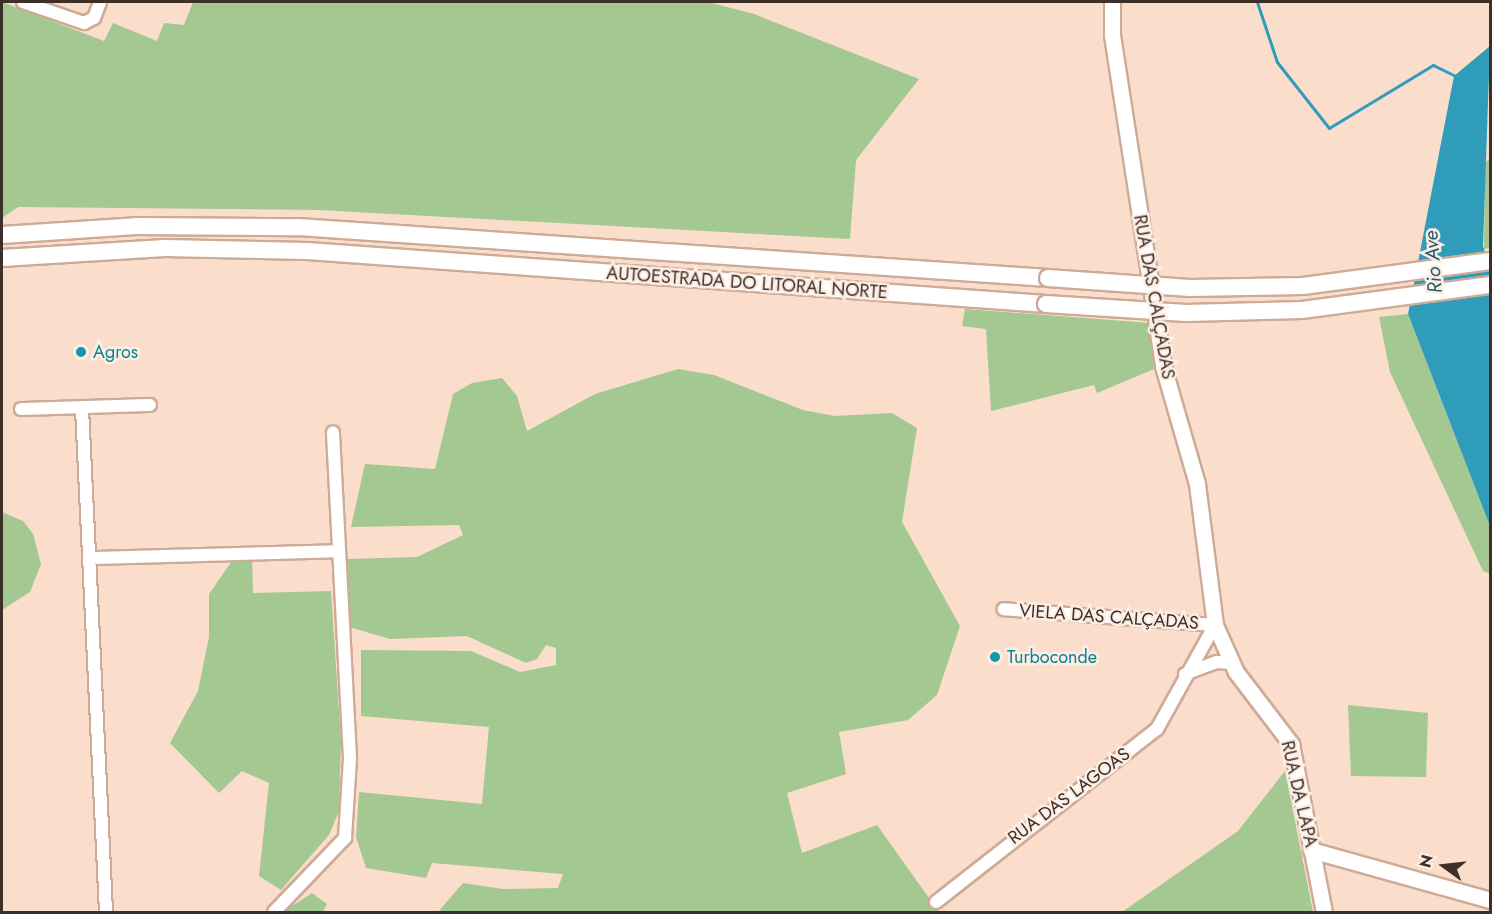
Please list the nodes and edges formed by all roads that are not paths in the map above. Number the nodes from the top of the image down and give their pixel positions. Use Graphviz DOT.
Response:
graph roads {
  1 [pos="23,2"];
  2 [pos="100,2"];
  3 [pos="1112,2"];
  4 [pos="2,235"];
  5 [pos="59,253"];
  6 [pos="2,258"];
  7 [pos="1491,261"];
  8 [pos="2,269"];
  9 [pos="1491,285"];
  10 [pos="150,405"];
  11 [pos="82,408"];
  12 [pos="21,410"];
  13 [pos="333,432"];
  14 [pos="339,551"];
  15 [pos="92,558"];
  16 [pos="1004,609"];
  17 [pos="1215,625"];
  18 [pos="1232,663"];
  19 [pos="1184,675"];
  20 [pos="1311,850"];
  21 [pos="1491,900"];
  22 [pos="936,902"];
  23 [pos="106,912"];
  24 [pos="274,912"];
  25 [pos="1324,912"];
  1 -- 2 [label="street"];
  3 -- 17 [label="main road, RUA DAS CALÇADAS"];
  4 -- 7 [label="highway, AUTOESTRADA DO LITORAL NORTE, bridge"];
  5 -- 6 [label="highway, AUTOESTRADA DO LITORAL NORTE"];
  5 -- 8 [label="highway"];
  5 -- 9 [label="highway, AUTOESTRADA DO LITORAL NORTE, bridge"];
  10 -- 11 [label="street"];
  11 -- 12 [label="street"];
  11 -- 15 [label="street"];
  13 -- 14 [label="street"];
  14 -- 15 [label="street"];
  14 -- 24 [label="street"];
  15 -- 23 [label="street"];
  16 -- 17 [label="street, VIELA DAS CALÇADAS"];
  17 -- 18 [label="main road, RUA DA LAPA"];
  17 -- 19 [label="street, RUA DAS LAGOAS"];
  18 -- 19 [label="street"];
  18 -- 20 [label="main road, RUA DA LAPA"];
  19 -- 22 [label="street, RUA DAS LAGOAS"];
  20 -- 21 [label="main road"];
  20 -- 25 [label="main road, RUA DA LAPA"];
}
